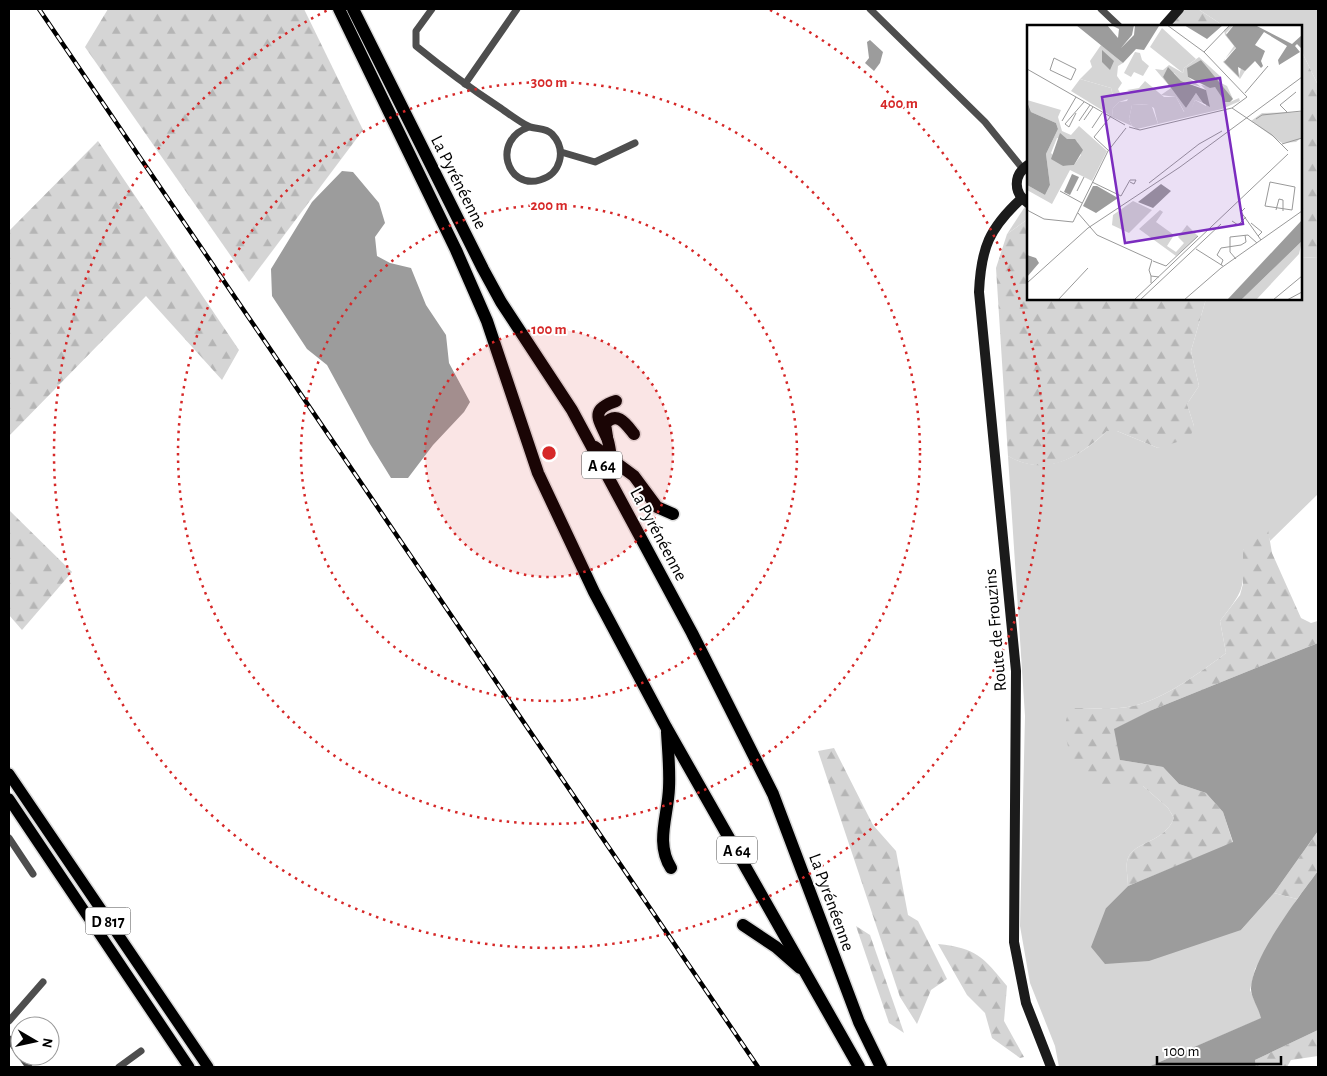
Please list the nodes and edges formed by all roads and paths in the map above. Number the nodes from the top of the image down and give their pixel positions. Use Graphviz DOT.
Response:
graph roads {
  1 [pos="339,9"];
  2 [pos="353,9"];
  3 [pos="432,9"];
  4 [pos="517,9"];
  5 [pos="870,9"];
  6 [pos="1101,9"];
  7 [pos="1179,9"];
  8 [pos="1118,25"];
  9 [pos="1165,25"];
  10 [pos="465,84"];
  11 [pos="530,127"];
  12 [pos="635,143"];
  13 [pos="561,152"];
  14 [pos="1025,167"];
  15 [pos="1025,201"];
  16 [pos="616,401"];
  17 [pos="634,434"];
  18 [pos="607,439"];
  19 [pos="590,444"];
  20 [pos="611,459"];
  21 [pos="634,476"];
  22 [pos="618,494"];
  23 [pos="673,514"];
  24 [pos="666,728"];
  25 [pos="9,774"];
  26 [pos="9,798"];
  27 [pos="9,838"];
  28 [pos="671,868"];
  29 [pos="33,874"];
  30 [pos="743,925"];
  31 [pos="807,974"];
  32 [pos="43,982"];
  33 [pos="9,1022"];
  34 [pos="141,1051"];
  35 [pos="119,1067"];
  36 [pos="189,1067"];
  37 [pos="208,1067"];
  38 [pos="859,1067"];
  39 [pos="881,1067"];
  40 [pos="1050,1067"];
  1 -- 24 [label="highway, La Pyrénéenne / A 64"];
  2 -- 19 [label="highway, La Pyrénéenne / A 64"];
  3 -- 10 [label="street"];
  4 -- 10 [label="street"];
  5 -- 14 [label="street"];
  6 -- 8 [label="street"];
  7 -- 9 [label="main road"];
  10 -- 11 [label="street"];
  11 -- 13 [label="street"];
  11 -- 13 [label="street"];
  12 -- 13 [label="street"];
  14 -- 15 [label="main road, Route de Frouzins"];
  15 -- 40 [label="main road, Route de Frouzins"];
  16 -- 18 [label="highway"];
  17 -- 18 [label="highway"];
  18 -- 20 [label="highway"];
  18 -- 21 [label="highway"];
  19 -- 20 [label="highway"];
  19 -- 22 [label="highway, La Pyrénéenne / A 64"];
  20 -- 21 [label="highway"];
  20 -- 22 [label="highway"];
  21 -- 23 [label="highway"];
  22 -- 39 [label="highway, La Pyrénéenne / A 64"];
  24 -- 28 [label="highway"];
  24 -- 31 [label="highway, La Pyrénéenne / A 64"];
  25 -- 37 [label="main road, D 817"];
  26 -- 36 [label="main road, D 817"];
  27 -- 29 [label="street"];
  30 -- 31 [label="highway"];
  31 -- 38 [label="highway, La Pyrénéenne / A 64"];
  32 -- 33 [label="street"];
  34 -- 35 [label="street"];
}
